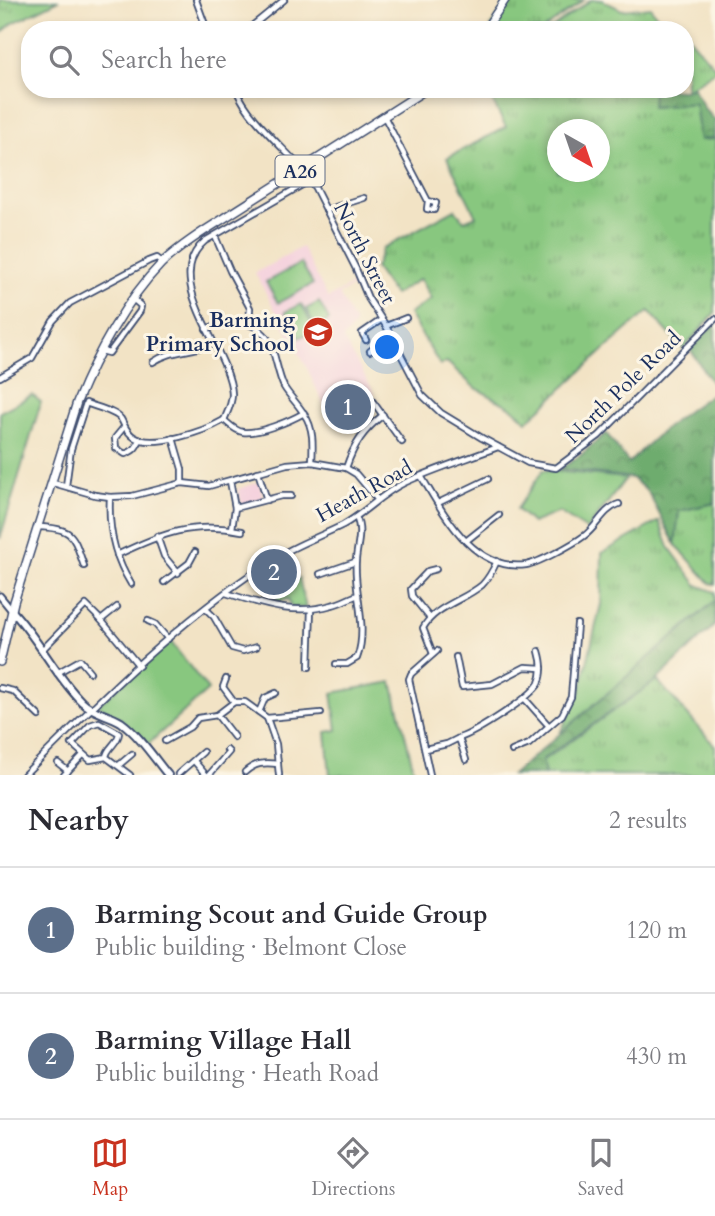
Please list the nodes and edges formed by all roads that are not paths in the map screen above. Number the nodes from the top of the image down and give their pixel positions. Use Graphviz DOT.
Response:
graph roads {
  1 [pos="196,0"];
  2 [pos="284,0"];
  3 [pos="505,0"];
  4 [pos="204,21"];
  5 [pos="258,21"];
  6 [pos="491,21"];
  7 [pos="239,98"];
  8 [pos="414,98"];
  9 [pos="385,118"];
  10 [pos="302,169"];
  11 [pos="310,181"];
  12 [pos="364,198"];
  13 [pos="428,201"];
  14 [pos="326,210"];
  15 [pos="232,213"];
  16 [pos="238,223"];
  17 [pos="215,236"];
  18 [pos="163,262"];
  19 [pos="134,300"];
  20 [pos="406,318"];
  21 [pos="715,319"];
  22 [pos="382,320"];
  23 [pos="249,324"];
  24 [pos="386,326"];
  25 [pos="206,329"];
  26 [pos="390,335"];
  27 [pos="366,340"];
  28 [pos="213,342"];
  29 [pos="101,351"];
  30 [pos="370,351"];
  31 [pos="153,362"];
  32 [pos="0,377"];
  33 [pos="370,398"];
  34 [pos="304,413"];
  35 [pos="383,415"];
  36 [pos="223,420"];
  37 [pos="124,427"];
  38 [pos="173,438"];
  39 [pos="140,440"];
  40 [pos="402,442"];
  41 [pos="498,447"];
  42 [pos="312,461"];
  43 [pos="346,468"];
  44 [pos="547,468"];
  45 [pos="258,472"];
  46 [pos="421,477"];
  47 [pos="488,479"];
  48 [pos="230,481"];
  49 [pos="52,483"];
  50 [pos="182,484"];
  51 [pos="66,486"];
  52 [pos="291,496"];
  53 [pos="110,497"];
  54 [pos="377,499"];
  55 [pos="267,500"];
  56 [pos="438,503"];
  57 [pos="619,503"];
  58 [pos="235,508"];
  59 [pos="499,515"];
  60 [pos="356,517"];
  61 [pos="37,527"];
  62 [pos="232,528"];
  63 [pos="242,531"];
  64 [pos="157,536"];
  65 [pos="466,541"];
  66 [pos="195,552"];
  67 [pos="117,555"];
  68 [pos="497,561"];
  69 [pos="355,562"];
  70 [pos="80,563"];
  71 [pos="436,569"];
  72 [pos="178,573"];
  73 [pos="320,574"];
  74 [pos="164,582"];
  75 [pos="131,584"];
  76 [pos="225,593"];
  77 [pos="358,595"];
  78 [pos="0,596"];
  79 [pos="117,607"];
  80 [pos="206,609"];
  81 [pos="311,609"];
  82 [pos="13,612"];
  83 [pos="429,617"];
  84 [pos="101,620"];
  85 [pos="148,621"];
  86 [pos="577,624"];
  87 [pos="168,639"];
  88 [pos="3,640"];
  89 [pos="256,647"];
  90 [pos="42,650"];
  91 [pos="539,651"];
  92 [pos="456,657"];
  93 [pos="0,662"];
  94 [pos="336,664"];
  95 [pos="139,666"];
  96 [pos="309,667"];
  97 [pos="542,668"];
  98 [pos="90,672"];
  99 [pos="57,673"];
  100 [pos="226,679"];
  101 [pos="0,688"];
  102 [pos="276,693"];
  103 [pos="525,699"];
  104 [pos="234,702"];
  105 [pos="90,709"];
  106 [pos="259,712"];
  107 [pos="321,713"];
  108 [pos="217,715"];
  109 [pos="39,716"];
  110 [pos="267,718"];
  111 [pos="549,726"];
  112 [pos="234,737"];
  113 [pos="459,738"];
  114 [pos="165,741"];
  115 [pos="425,749"];
  116 [pos="227,750"];
  117 [pos="512,751"];
  118 [pos="203,752"];
  119 [pos="132,754"];
  120 [pos="83,755"];
  121 [pos="106,757"];
  122 [pos="466,760"];
  123 [pos="194,761"];
  124 [pos="58,763"];
  125 [pos="278,764"];
  126 [pos="119,765"];
  127 [pos="245,772"];
  128 [pos="66,773"];
  129 [pos="178,774"];
  130 [pos="24,775"];
  131 [pos="130,775"];
  132 [pos="168,775"];
  133 [pos="207,775"];
  134 [pos="279,775"];
  135 [pos="430,775"];
  1 -- 4 [label="street"];
  2 -- 5 [label="street"];
  3 -- 6 [label="main road"];
  7 -- 10 [label="street"];
  8 -- 9 [label="main road, A26"];
  9 -- 10 [label="main road, A26"];
  9 -- 13 [label="street"];
  10 -- 11 [label="street"];
  10 -- 11 [label="street, North Street"];
  10 -- 15 [label="main road, A26"];
  11 -- 14 [label="street, North Street"];
  11 -- 16 [label="street"];
  12 -- 14 [label="street"];
  14 -- 22 [label="street, North Street"];
  15 -- 16 [label="street"];
  15 -- 18 [label="main road, A26"];
  16 -- 17 [label="street"];
  17 -- 23 [label="street"];
  17 -- 25 [label="street"];
  18 -- 19 [label="main road, A26"];
  18 -- 32 [label="street"];
  19 -- 29 [label="main road, A26"];
  19 -- 29 [label="street"];
  20 -- 24 [label="street"];
  21 -- 44 [label="street, North Pole Road"];
  22 -- 24 [label="street, North Street"];
  22 -- 27 [label="street"];
  23 -- 25 [label="street"];
  23 -- 34 [label="street"];
  24 -- 26 [label="street, North Street"];
  25 -- 28 [label="street"];
  26 -- 30 [label="street"];
  26 -- 41 [label="street, North Street"];
  28 -- 31 [label="street"];
  28 -- 36 [label="street"];
  29 -- 49 [label="main road, A26"];
  33 -- 35 [label="street"];
  34 -- 36 [label="street"];
  34 -- 42 [label="street"];
  35 -- 40 [label="street"];
  35 -- 43 [label="street"];
  36 -- 38 [label="street"];
  37 -- 39 [label="street"];
  37 -- 39 [label="street"];
  37 -- 51 [label="street"];
  38 -- 39 [label="street"];
  38 -- 50 [label="street"];
  41 -- 44 [label="street, North Street"];
  41 -- 46 [label="street, Heath Road"];
  42 -- 43 [label="street"];
  42 -- 45 [label="street"];
  43 -- 54 [label="street"];
  45 -- 48 [label="street"];
  45 -- 55 [label="street"];
  46 -- 54 [label="street, Heath Road"];
  46 -- 56 [label="street"];
  47 -- 56 [label="street"];
  48 -- 50 [label="street"];
  48 -- 58 [label="street"];
  49 -- 51 [label="street"];
  49 -- 61 [label="main road, A26"];
  50 -- 53 [label="street"];
  51 -- 53 [label="street"];
  52 -- 55 [label="street"];
  53 -- 67 [label="street"];
  54 -- 60 [label="street, Heath Road"];
  55 -- 58 [label="street"];
  56 -- 65 [label="street"];
  57 -- 68 [label="street"];
  58 -- 62 [label="street"];
  59 -- 65 [label="street"];
  60 -- 69 [label="street"];
  60 -- 76 [label="street, Heath Road"];
  61 -- 70 [label="street"];
  61 -- 82 [label="main road, A26"];
  62 -- 63 [label="street"];
  62 -- 64 [label="street"];
  64 -- 67 [label="street"];
  64 -- 72 [label="street"];
  65 -- 68 [label="street"];
  66 -- 72 [label="street"];
  67 -- 75 [label="street"];
  68 -- 83 [label="street"];
  69 -- 73 [label="street"];
  69 -- 77 [label="street"];
  71 -- 83 [label="street"];
  72 -- 74 [label="street"];
  76 -- 80 [label="street, Heath Road"];
  76 -- 81 [label="street"];
  77 -- 81 [label="street"];
  77 -- 94 [label="street"];
  78 -- 82 [label="street"];
  79 -- 84 [label="street"];
  80 -- 87 [label="street, Heath Road"];
  80 -- 89 [label="street"];
  81 -- 96 [label="street"];
  82 -- 88 [label="main road, A26"];
  82 -- 90 [label="main road"];
  83 -- 115 [label="street"];
  84 -- 90 [label="street"];
  84 -- 95 [label="street"];
  85 -- 87 [label="street"];
  86 -- 111 [label="street"];
  87 -- 95 [label="street, Heath Road"];
  88 -- 93 [label="main road, A26"];
  90 -- 99 [label="main road"];
  91 -- 97 [label="street"];
  92 -- 97 [label="street"];
  95 -- 105 [label="street, Heath Road"];
  97 -- 103 [label="street"];
  98 -- 99 [label="street"];
  99 -- 105 [label="main road"];
  100 -- 104 [label="street"];
  101 -- 109 [label="street"];
  102 -- 106 [label="street"];
  103 -- 111 [label="street"];
  103 -- 113 [label="street"];
  104 -- 106 [label="street"];
  104 -- 108 [label="street"];
  105 -- 130 [label="street, Heath Road"];
  105 -- 132 [label="main road"];
  106 -- 110 [label="street"];
  107 -- 110 [label="street"];
  108 -- 112 [label="street"];
  108 -- 114 [label="street"];
  110 -- 125 [label="street"];
  111 -- 117 [label="street"];
  113 -- 115 [label="street"];
  113 -- 122 [label="street"];
  115 -- 135 [label="street"];
  116 -- 133 [label="street"];
  118 -- 123 [label="street"];
  119 -- 126 [label="street"];
  120 -- 121 [label="street"];
  120 -- 121 [label="street"];
  120 -- 128 [label="street"];
  121 -- 126 [label="street"];
  123 -- 129 [label="street"];
  123 -- 133 [label="street"];
  124 -- 128 [label="street"];
  125 -- 127 [label="street"];
  125 -- 134 [label="street"];
  126 -- 131 [label="street"];
}
